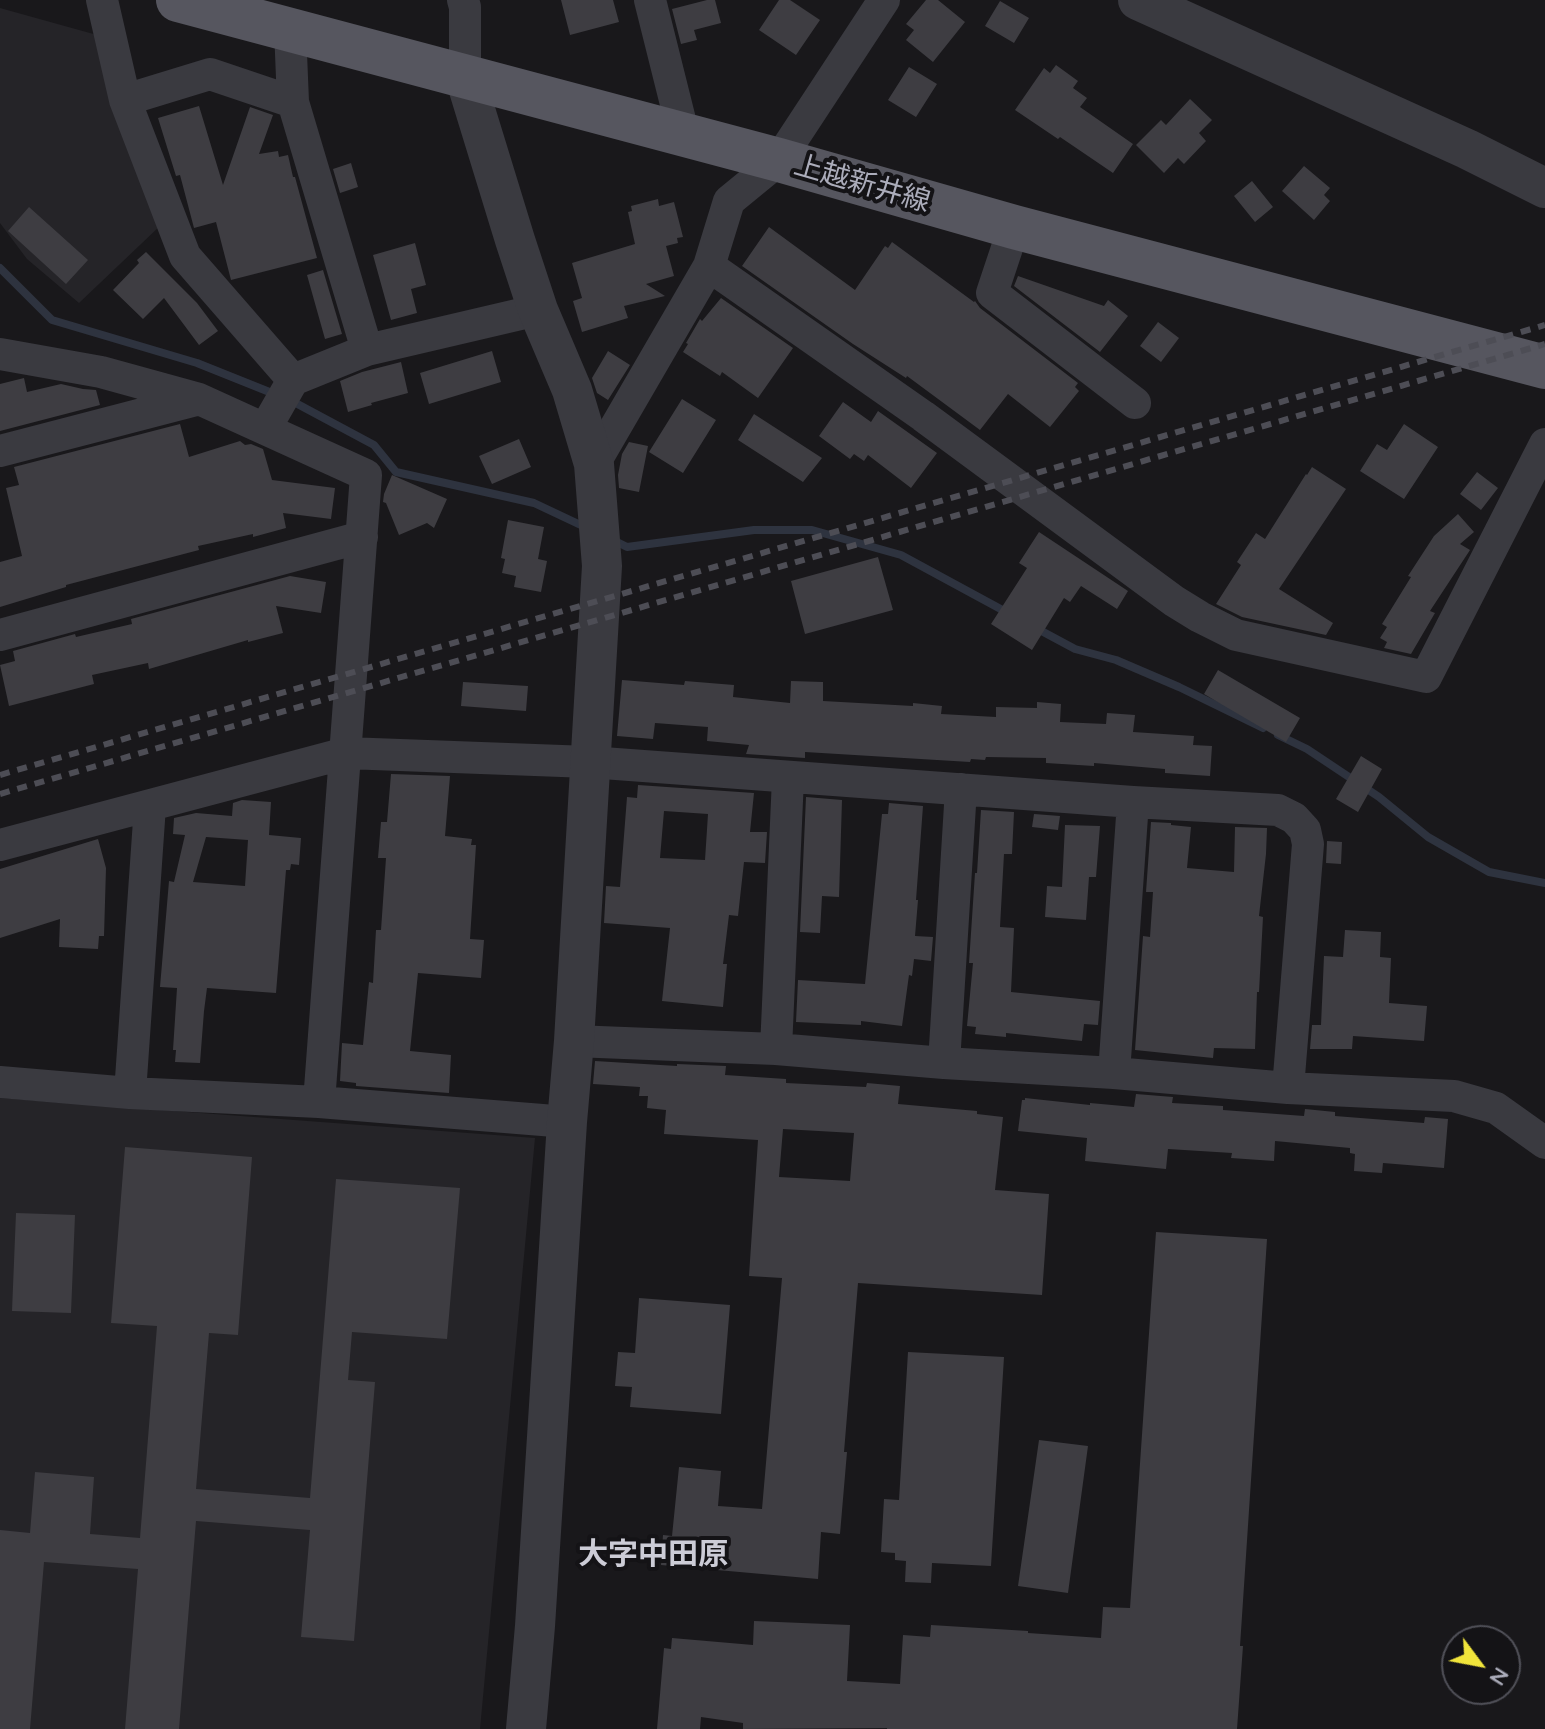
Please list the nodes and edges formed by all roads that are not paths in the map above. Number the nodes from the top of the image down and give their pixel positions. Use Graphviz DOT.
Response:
graph roads {
  1 [pos="102,0"];
  2 [pos="178,0"];
  3 [pos="650,0"];
  4 [pos="884,0"];
  5 [pos="1138,0"];
  6 [pos="472,2"];
  7 [pos="234,7"];
  8 [pos="290,29"];
  9 [pos="465,77"];
  10 [pos="125,100"];
  11 [pos="293,102"];
  12 [pos="684,136"];
  13 [pos="779,160"];
  14 [pos="1545,188"];
  15 [pos="1014,227"];
  16 [pos="709,266"];
  17 [pos="538,310"];
  18 [pos="367,350"];
  19 [pos="0,354"];
  20 [pos="1545,367"];
  21 [pos="292,381"];
  22 [pos="199,399"];
  23 [pos="1135,403"];
  24 [pos="270,421"];
  25 [pos="1545,444"];
  26 [pos="0,451"];
  27 [pos="594,464"];
  28 [pos="362,537"];
  29 [pos="0,635"];
  30 [pos="346,753"];
  31 [pos="589,762"];
  32 [pos="788,778"];
  33 [pos="961,789"];
  34 [pos="1133,802"];
  35 [pos="150,806"];
  36 [pos="0,845"];
  37 [pos="574,1041"];
  38 [pos="776,1049"];
  39 [pos="944,1063"];
  40 [pos="1114,1073"];
  41 [pos="0,1082"];
  42 [pos="1288,1088"];
  43 [pos="130,1093"];
  44 [pos="319,1102"];
  45 [pos="567,1122"];
  46 [pos="1545,1143"];
  47 [pos="526,1729"];
  1 -- 10 [label="street"];
  2 -- 7 [label="main road, 上越新井線"];
  3 -- 12 [label="street"];
  4 -- 13 [label="street"];
  5 -- 14 [label="street"];
  6 -- 9 [label="street"];
  7 -- 8 [label="main road, 上越新井線"];
  8 -- 9 [label="main road, 上越新井線"];
  8 -- 11 [label="street"];
  9 -- 12 [label="main road, 上越新井線"];
  9 -- 17 [label="street"];
  10 -- 11 [label="street"];
  10 -- 21 [label="street"];
  11 -- 18 [label="street"];
  12 -- 13 [label="main road, 上越新井線"];
  13 -- 15 [label="main road, 上越新井線"];
  13 -- 16 [label="street"];
  15 -- 20 [label="main road, 上越新井線"];
  15 -- 23 [label="street"];
  16 -- 25 [label="street"];
  16 -- 27 [label="street"];
  17 -- 18 [label="street"];
  17 -- 27 [label="street"];
  18 -- 21 [label="street"];
  19 -- 22 [label="street"];
  21 -- 24 [label="street"];
  22 -- 24 [label="street"];
  22 -- 26 [label="street"];
  24 -- 28 [label="street"];
  27 -- 31 [label="street"];
  28 -- 29 [label="street"];
  28 -- 30 [label="street"];
  30 -- 31 [label="street"];
  30 -- 35 [label="street"];
  30 -- 44 [label="street"];
  31 -- 32 [label="street"];
  31 -- 37 [label="street"];
  32 -- 33 [label="street"];
  32 -- 38 [label="street"];
  33 -- 34 [label="street"];
  33 -- 39 [label="street"];
  34 -- 40 [label="street"];
  34 -- 42 [label="street"];
  35 -- 36 [label="street"];
  35 -- 43 [label="street"];
  37 -- 38 [label="street"];
  37 -- 45 [label="street"];
  38 -- 39 [label="street"];
  39 -- 40 [label="street"];
  40 -- 42 [label="street"];
  41 -- 43 [label="street"];
  42 -- 46 [label="street"];
  43 -- 44 [label="street"];
  44 -- 45 [label="street"];
  45 -- 47 [label="street"];
}
